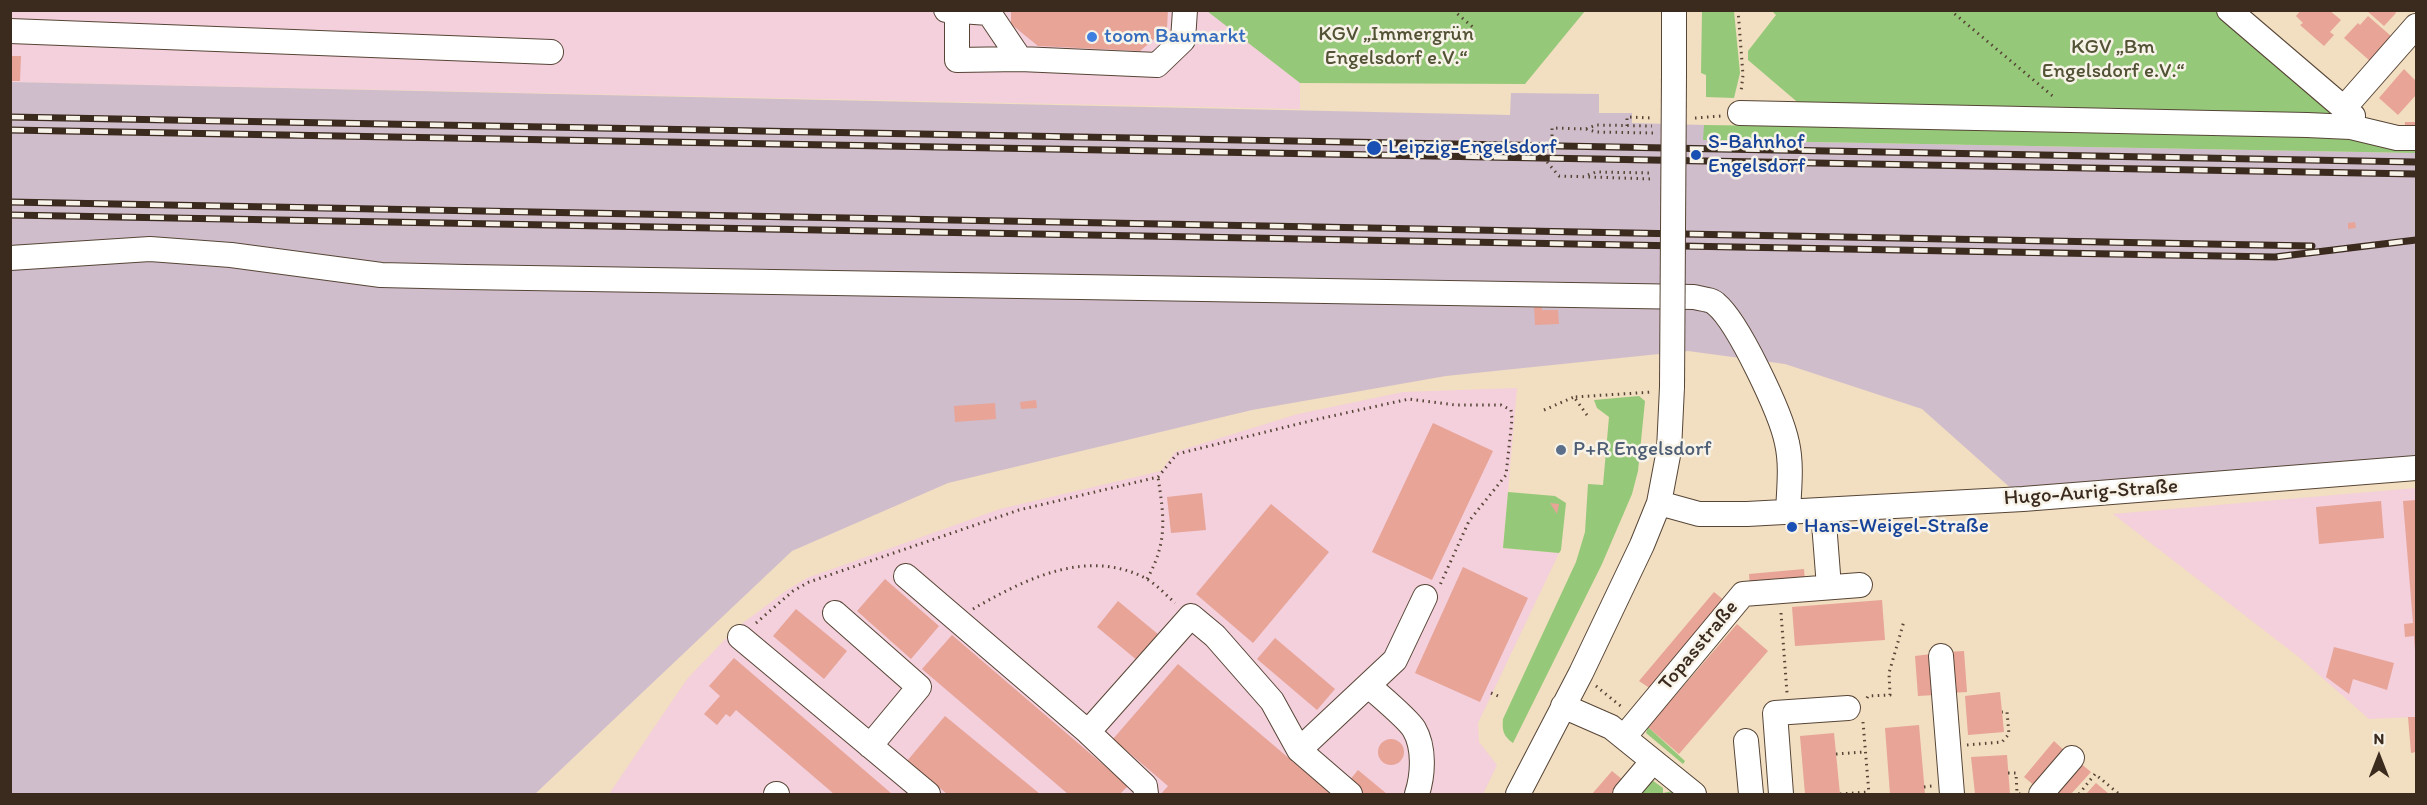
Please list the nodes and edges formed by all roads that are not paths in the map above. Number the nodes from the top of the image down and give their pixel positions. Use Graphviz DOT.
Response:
graph roads {
  1 [pos="946,10"];
  2 [pos="1185,10"];
  3 [pos="1674,10"];
  4 [pos="2409,10"];
  5 [pos="957,11"];
  6 [pos="2239,14"];
  7 [pos="2416,18"];
  8 [pos="2416,26"];
  9 [pos="10,31"];
  10 [pos="551,52"];
  11 [pos="1020,59"];
  12 [pos="1740,113"];
  13 [pos="2348,117"];
  14 [pos="2416,138"];
  15 [pos="10,258"];
  16 [pos="2416,468"];
  17 [pos="1659,503"];
  18 [pos="1823,510"];
  19 [pos="1788,512"];
  20 [pos="906,576"];
  21 [pos="1860,585"];
  22 [pos="1829,586"];
  23 [pos="1425,597"];
  24 [pos="835,613"];
  25 [pos="740,637"];
  26 [pos="1941,656"];
  27 [pos="1369,686"];
  28 [pos="1563,706"];
  29 [pos="1858,709"];
  30 [pos="1088,732"];
  31 [pos="1624,737"];
  32 [pos="1746,741"];
  33 [pos="870,746"];
  34 [pos="1299,750"];
  35 [pos="2072,758"];
  36 [pos="1653,761"];
  37 [pos="928,795"];
  38 [pos="1146,795"];
  39 [pos="1350,795"];
  40 [pos="1417,795"];
  41 [pos="1518,795"];
  42 [pos="1625,795"];
  43 [pos="1694,795"];
  44 [pos="1750,795"];
  45 [pos="1781,795"];
  46 [pos="1952,795"];
  47 [pos="2041,795"];
  1 -- 5 [label="street"];
  2 -- 11 [label="street"];
  3 -- 17 [label="street, bridge"];
  4 -- 7 [label="street"];
  5 -- 11 [label="street"];
  5 -- 11 [label="street"];
  6 -- 13 [label="street"];
  8 -- 13 [label="street"];
  9 -- 10 [label="street"];
  12 -- 13 [label="street"];
  13 -- 14 [label="street"];
  15 -- 19 [label="street"];
  16 -- 18 [label="street, Hugo-Aurig-Straße"];
  17 -- 19 [label="street, Hugo-Aurig-Straße"];
  17 -- 28 [label="street"];
  18 -- 19 [label="street, Hugo-Aurig-Straße"];
  18 -- 22 [label="street"];
  20 -- 30 [label="street"];
  21 -- 22 [label="street, Topasstraße"];
  22 -- 31 [label="street, Topasstraße"];
  23 -- 27 [label="street"];
  24 -- 33 [label="street"];
  25 -- 33 [label="street"];
  26 -- 46 [label="street"];
  27 -- 34 [label="street"];
  27 -- 40 [label="street"];
  28 -- 31 [label="street"];
  28 -- 41 [label="street"];
  29 -- 45 [label="street"];
  30 -- 34 [label="street"];
  30 -- 38 [label="street"];
  31 -- 36 [label="street"];
  32 -- 44 [label="street"];
  33 -- 37 [label="street"];
  34 -- 39 [label="street"];
  35 -- 47 [label="street"];
  36 -- 42 [label="street"];
  36 -- 43 [label="street"];
}
